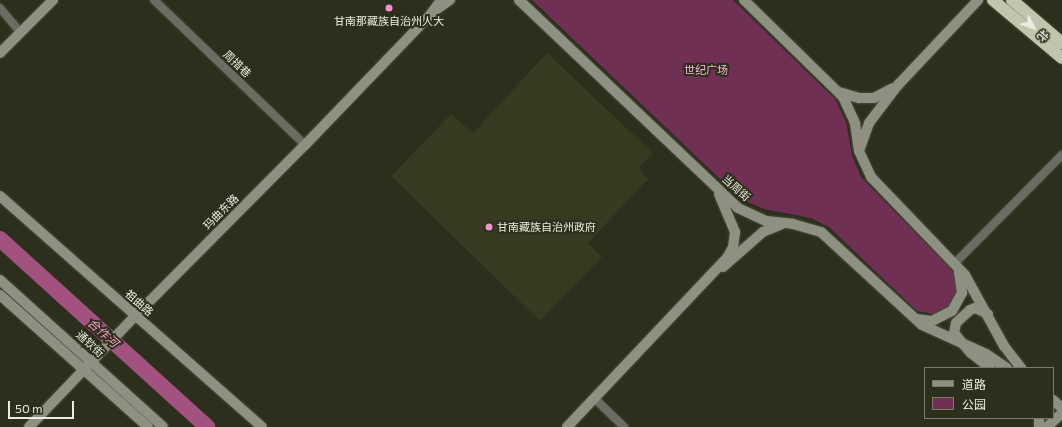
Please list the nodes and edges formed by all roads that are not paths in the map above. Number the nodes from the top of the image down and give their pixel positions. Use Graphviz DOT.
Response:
graph roads {
  1 [pos="53,0"];
  2 [pos="154,0"];
  3 [pos="441,0"];
  4 [pos="450,0"];
  5 [pos="519,0"];
  6 [pos="744,0"];
  7 [pos="978,0"];
  8 [pos="993,0"];
  9 [pos="1012,0"];
  10 [pos="0,8"];
  11 [pos="431,14"];
  12 [pos="20,32"];
  13 [pos="1062,42"];
  14 [pos="0,53"];
  15 [pos="1062,58"];
  16 [pos="898,85"];
  17 [pos="838,92"];
  18 [pos="305,145"];
  19 [pos="860,153"];
  20 [pos="1062,155"];
  21 [pos="717,188"];
  22 [pos="0,196"];
  23 [pos="788,223"];
  24 [pos="957,266"];
  25 [pos="718,270"];
  26 [pos="0,280"];
  27 [pos="0,295"];
  28 [pos="988,314"];
  29 [pos="910,315"];
  30 [pos="132,319"];
  31 [pos="962,343"];
  32 [pos="92,361"];
  33 [pos="989,367"];
  34 [pos="1006,367"];
  35 [pos="1020,367"];
  36 [pos="594,398"];
  37 [pos="1054,401"];
  38 [pos="1062,408"];
  39 [pos="1058,419"];
  40 [pos="29,427"];
  41 [pos="148,427"];
  42 [pos="163,427"];
  43 [pos="262,427"];
  44 [pos="566,427"];
  45 [pos="624,427"];
  46 [pos="1047,427"];
  1 -- 12 [label="main road"];
  2 -- 18 [label="street, 周措巷"];
  3 -- 11 [label="main road"];
  4 -- 11 [label="main road"];
  5 -- 21 [label="main road, 当周街"];
  6 -- 17 [label="main road"];
  7 -- 16 [label="main road"];
  8 -- 15 [label="highway"];
  9 -- 13 [label="highway"];
  10 -- 12 [label="street"];
  11 -- 18 [label="main road, 玛曲东路"];
  12 -- 14 [label="main road"];
  16 -- 17 [label="main road"];
  16 -- 19 [label="main road"];
  17 -- 19 [label="main road"];
  18 -- 30 [label="main road, 玛曲东路"];
  19 -- 24 [label="main road"];
  20 -- 24 [label="street"];
  21 -- 23 [label="main road, 当周街"];
  21 -- 25 [label="main road"];
  22 -- 30 [label="main road, 祖曲路"];
  23 -- 25 [label="main road"];
  23 -- 29 [label="main road, 当周街"];
  24 -- 28 [label="main road"];
  24 -- 29 [label="main road"];
  25 -- 36 [label="main road"];
  26 -- 32 [label="main road, 通钦街"];
  27 -- 32 [label="main road"];
  28 -- 31 [label="main road"];
  28 -- 35 [label="main road"];
  29 -- 31 [label="main road, 当周街"];
  30 -- 32 [label="main road, 玛曲东路"];
  30 -- 43 [label="main road, 祖曲路"];
  31 -- 33 [label="main road"];
  31 -- 34 [label="main road, 当周街"];
  32 -- 40 [label="main road, 玛曲东路"];
  32 -- 41 [label="main road"];
  32 -- 42 [label="main road, 通钦街"];
  36 -- 44 [label="main road"];
  36 -- 45 [label="street"];
  37 -- 38 [label="main road"];
  39 -- 46 [label="main road"];
}
